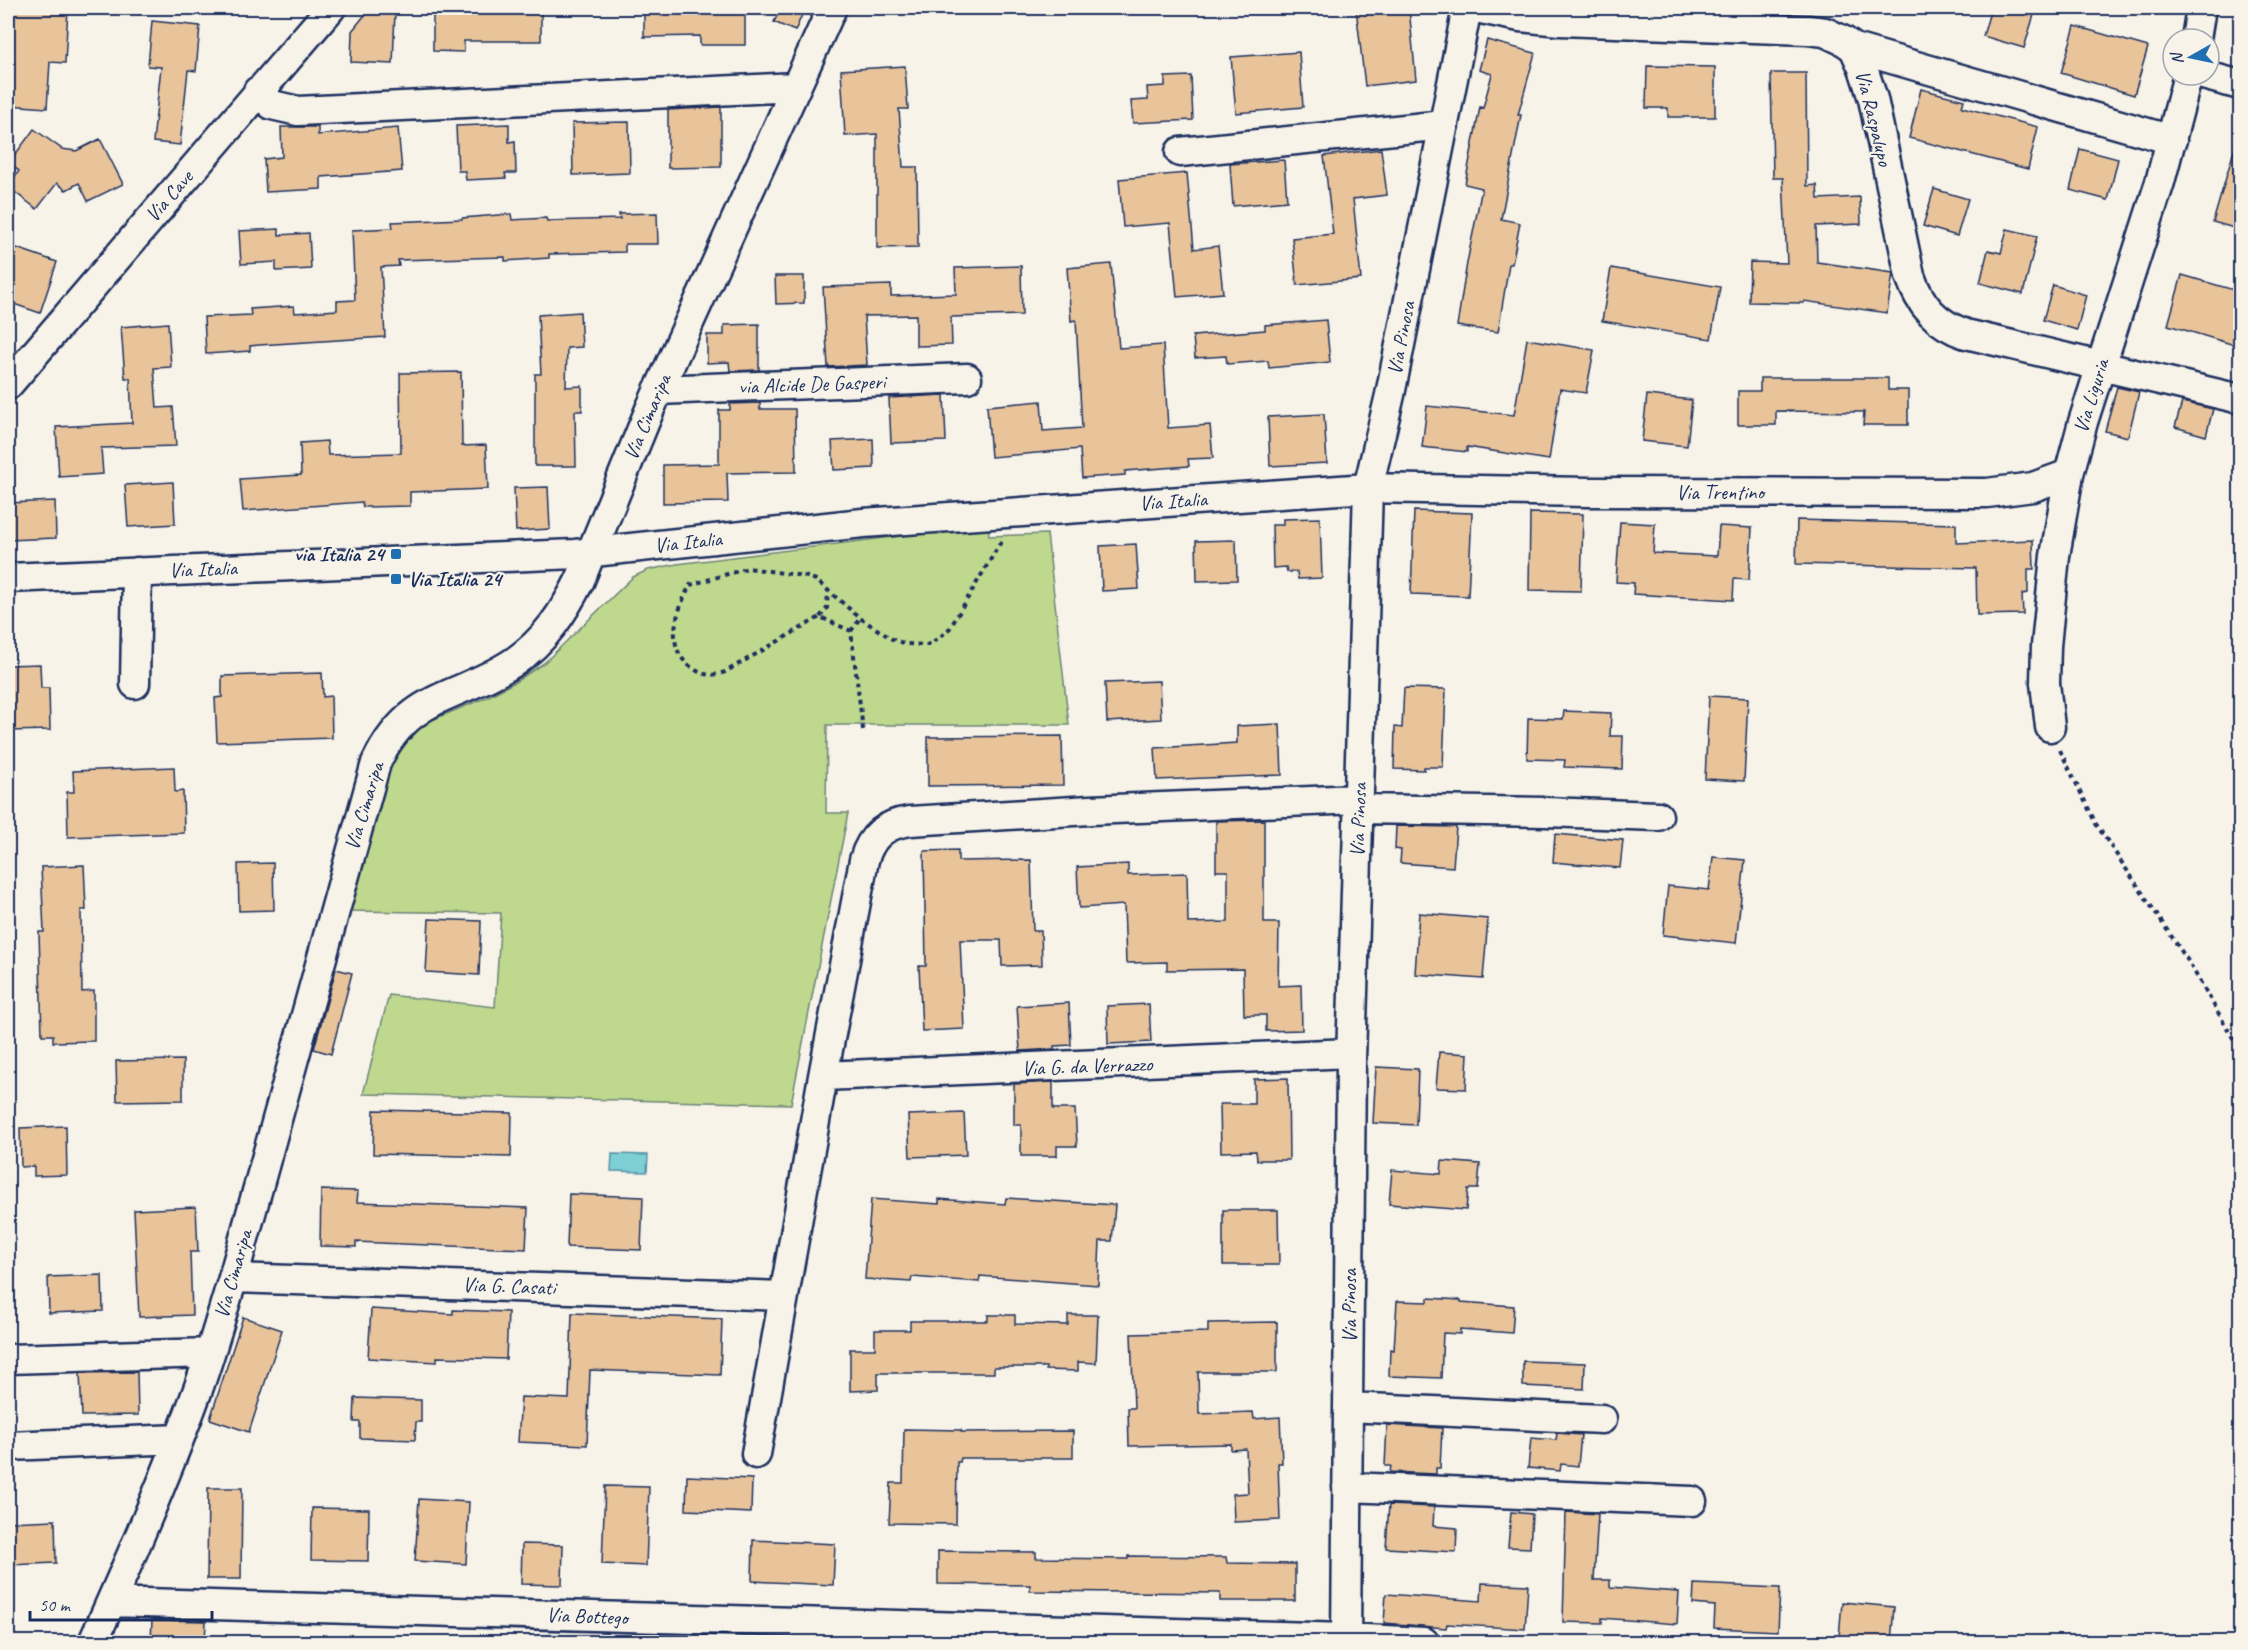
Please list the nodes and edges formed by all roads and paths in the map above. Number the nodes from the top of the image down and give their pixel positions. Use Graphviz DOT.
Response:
graph roads {
  1 [pos="331,8"];
  2 [pos="832,8"];
  3 [pos="1467,8"];
  4 [pos="1476,8"];
  5 [pos="2201,8"];
  6 [pos="2198,27"];
  7 [pos="1854,48"];
  8 [pos="2221,80"];
  9 [pos="2241,85"];
  10 [pos="796,87"];
  11 [pos="2185,87"];
  12 [pos="258,91"];
  13 [pos="1444,125"];
  14 [pos="2172,140"];
  15 [pos="1180,152"];
  16 [pos="2101,365"];
  17 [pos="12,375"];
  18 [pos="967,378"];
  19 [pos="658,390"];
  20 [pos="2241,399"];
  21 [pos="2069,474"];
  22 [pos="1368,488"];
  23 [pos="1007,531"];
  24 [pos="591,553"];
  25 [pos="137,572"];
  26 [pos="8,578"];
  27 [pos="828,590"];
  28 [pos="820,617"];
  29 [pos="860,618"];
  30 [pos="851,631"];
  31 [pos="135,684"];
  32 [pos="2050,727"];
  33 [pos="863,730"];
  34 [pos="1358,804"];
  35 [pos="1658,816"];
  36 [pos="2241,1050"];
  37 [pos="1351,1053"];
  38 [pos="823,1076"];
  39 [pos="233,1278"];
  40 [pos="784,1296"];
  41 [pos="210,1353"];
  42 [pos="8,1359"];
  43 [pos="1348,1407"];
  44 [pos="1602,1419"];
  45 [pos="179,1439"];
  46 [pos="8,1446"];
  47 [pos="756,1454"];
  48 [pos="1347,1487"];
  49 [pos="1692,1501"];
  50 [pos="111,1602"];
  51 [pos="1346,1640"];
  52 [pos="93,1642"];
  53 [pos="1424,1642"];
  1 -- 12 [label="street, Via Cave"];
  2 -- 10 [label="street, Via Cimaripa"];
  3 -- 13 [label="street, Via Pinosa"];
  4 -- 7 [label="street, Via Raspalupo"];
  5 -- 6 [label="street"];
  7 -- 14 [label="street"];
  7 -- 16 [label="street, Via Raspalupo"];
  8 -- 9 [label="street"];
  10 -- 12 [label="street"];
  10 -- 19 [label="street, Via Cimaripa"];
  11 -- 14 [label="street, Via Liguria"];
  12 -- 17 [label="street, Via Cave"];
  13 -- 15 [label="street"];
  13 -- 22 [label="street, Via Pinosa"];
  14 -- 16 [label="street, Via Liguria"];
  16 -- 20 [label="street, Via Raspalupo"];
  16 -- 21 [label="street, Via Liguria"];
  18 -- 19 [label="street, via Alcide De Gasperi"];
  19 -- 24 [label="street, Via Cimaripa"];
  21 -- 22 [label="street, Via Trentino"];
  21 -- 32 [label="street, Via Liguria"];
  22 -- 24 [label="street, Via Italia"];
  22 -- 34 [label="street, Via Pinosa"];
  23 -- 29 [label="path"];
  24 -- 25 [label="street, Via Italia"];
  24 -- 39 [label="street, Via Cimaripa"];
  25 -- 26 [label="street, Via Italia"];
  25 -- 31 [label="street"];
  27 -- 28 [label="path"];
  27 -- 28 [label="path"];
  27 -- 29 [label="path"];
  28 -- 30 [label="path"];
  29 -- 30 [label="path"];
  30 -- 33 [label="path"];
  32 -- 36 [label="path"];
  34 -- 35 [label="street"];
  34 -- 37 [label="street, Via Pinosa"];
  34 -- 38 [label="street"];
  37 -- 38 [label="street, Via G. da Verrazzo"];
  37 -- 43 [label="street, Via Pinosa"];
  38 -- 40 [label="street"];
  39 -- 40 [label="street, Via G. Casati"];
  39 -- 41 [label="street, Via Cimaripa"];
  40 -- 47 [label="street"];
  41 -- 42 [label="street"];
  41 -- 45 [label="street, Via Cimaripa"];
  43 -- 44 [label="street"];
  43 -- 48 [label="street, Via Pinosa"];
  45 -- 46 [label="street"];
  45 -- 50 [label="street, Via Cimaripa"];
  48 -- 49 [label="street"];
  48 -- 51 [label="street, Via Pinosa"];
  50 -- 51 [label="street, Via Bottego"];
  50 -- 52 [label="street, Via Cimaripa"];
  51 -- 53 [label="street, Via Bottego"];
}
